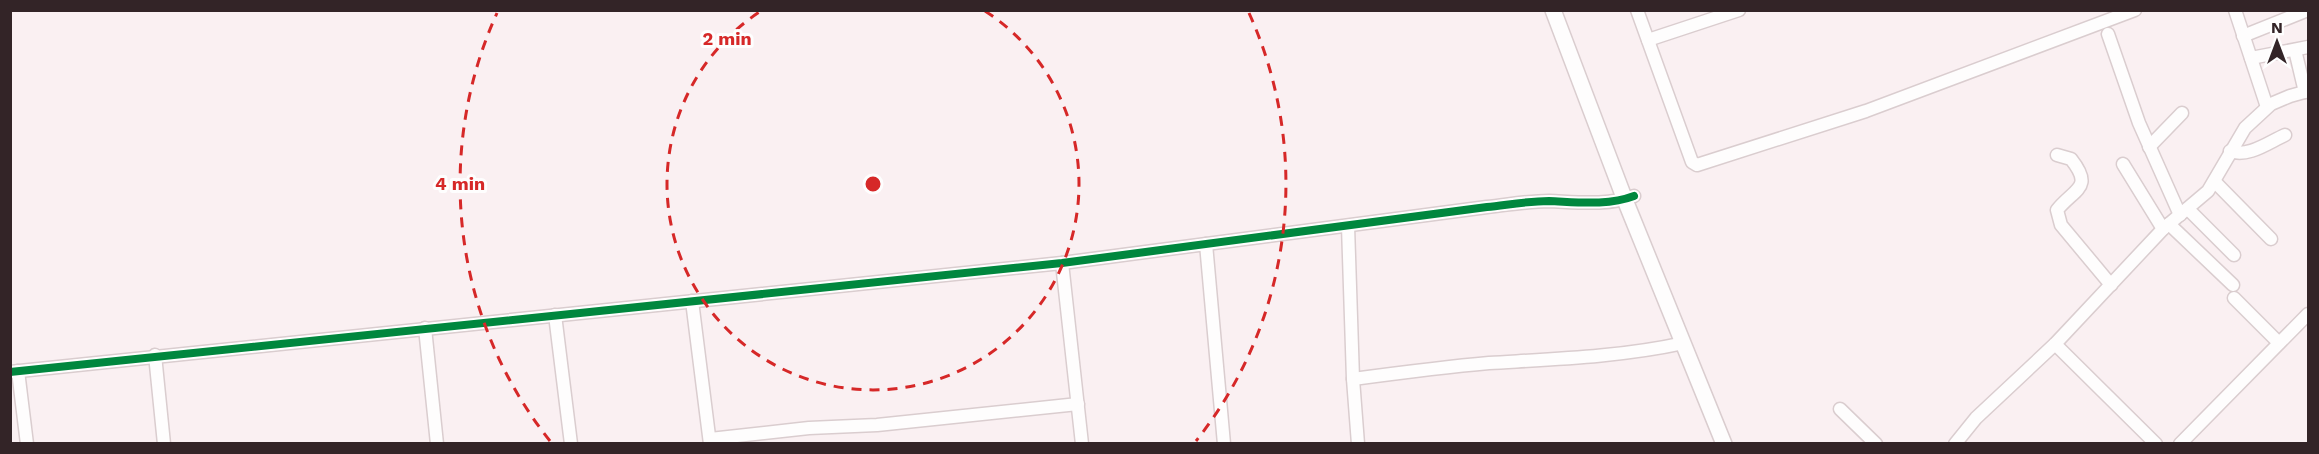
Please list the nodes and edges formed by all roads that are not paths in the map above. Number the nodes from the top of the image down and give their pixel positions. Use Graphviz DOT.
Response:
graph roads {
  1 [pos="1637,10"];
  2 [pos="1739,10"];
  3 [pos="2135,10"];
  4 [pos="2235,10"];
  5 [pos="2308,10"];
  6 [pos="1558,12"];
  7 [pos="2108,34"];
  8 [pos="2243,36"];
  9 [pos="1648,40"];
  10 [pos="2308,48"];
  11 [pos="2295,50"];
  12 [pos="2251,58"];
  13 [pos="2307,92"];
  14 [pos="2267,107"];
  15 [pos="2182,113"];
  16 [pos="2285,135"];
  17 [pos="2150,147"];
  18 [pos="2230,151"];
  19 [pos="2057,155"];
  20 [pos="2123,164"];
  21 [pos="2216,182"];
  22 [pos="1630,198"];
  23 [pos="2184,212"];
  24 [pos="1348,225"];
  25 [pos="2166,226"];
  26 [pos="2271,239"];
  27 [pos="1206,244"];
  28 [pos="2234,255"];
  29 [pos="1062,263"];
  30 [pos="2110,285"];
  31 [pos="692,301"];
  32 [pos="2308,314"];
  33 [pos="555,315"];
  34 [pos="425,328"];
  35 [pos="1684,343"];
  36 [pos="2279,343"];
  37 [pos="2055,344"];
  38 [pos="155,356"];
  39 [pos="14,372"];
  40 [pos="1353,380"];
  41 [pos="1077,404"];
  42 [pos="1840,409"];
  43 [pos="710,441"];
  44 [pos="27,444"];
  45 [pos="164,444"];
  46 [pos="437,444"];
  47 [pos="571,444"];
  48 [pos="1082,444"];
  49 [pos="1224,444"];
  50 [pos="1358,444"];
  51 [pos="1724,444"];
  52 [pos="1733,444"];
  53 [pos="1876,444"];
  54 [pos="1955,444"];
  55 [pos="2156,444"];
  56 [pos="2180,444"];
  1 -- 9 [label="street"];
  2 -- 9 [label="street"];
  3 -- 9 [label="street"];
  4 -- 8 [label="street"];
  5 -- 8 [label="street"];
  6 -- 22 [label="main road"];
  7 -- 17 [label="street"];
  8 -- 12 [label="street"];
  10 -- 11 [label="street"];
  11 -- 12 [label="street"];
  11 -- 13 [label="street"];
  12 -- 14 [label="street"];
  13 -- 14 [label="street"];
  14 -- 18 [label="street"];
  15 -- 17 [label="street"];
  16 -- 18 [label="street"];
  17 -- 23 [label="street"];
  18 -- 21 [label="street"];
  19 -- 30 [label="street"];
  20 -- 25 [label="street"];
  21 -- 23 [label="street"];
  21 -- 26 [label="street"];
  22 -- 24 [label="street"];
  22 -- 35 [label="main road"];
  22 -- 52 [label="main road"];
  23 -- 25 [label="street"];
  23 -- 28 [label="street"];
  24 -- 27 [label="street"];
  24 -- 40 [label="street"];
  25 -- 30 [label="street"];
  25 -- 36 [label="street"];
  27 -- 29 [label="street"];
  27 -- 49 [label="street"];
  29 -- 31 [label="street"];
  29 -- 41 [label="street"];
  30 -- 37 [label="street"];
  31 -- 33 [label="street"];
  31 -- 43 [label="street"];
  32 -- 36 [label="street"];
  33 -- 34 [label="street"];
  33 -- 47 [label="street"];
  34 -- 38 [label="street"];
  34 -- 46 [label="street"];
  35 -- 40 [label="street"];
  35 -- 51 [label="main road"];
  36 -- 56 [label="street"];
  37 -- 54 [label="street"];
  37 -- 55 [label="street"];
  38 -- 39 [label="street"];
  38 -- 45 [label="street"];
  39 -- 44 [label="street"];
  40 -- 50 [label="street"];
  41 -- 43 [label="street"];
  41 -- 48 [label="street"];
  42 -- 53 [label="street"];
}
